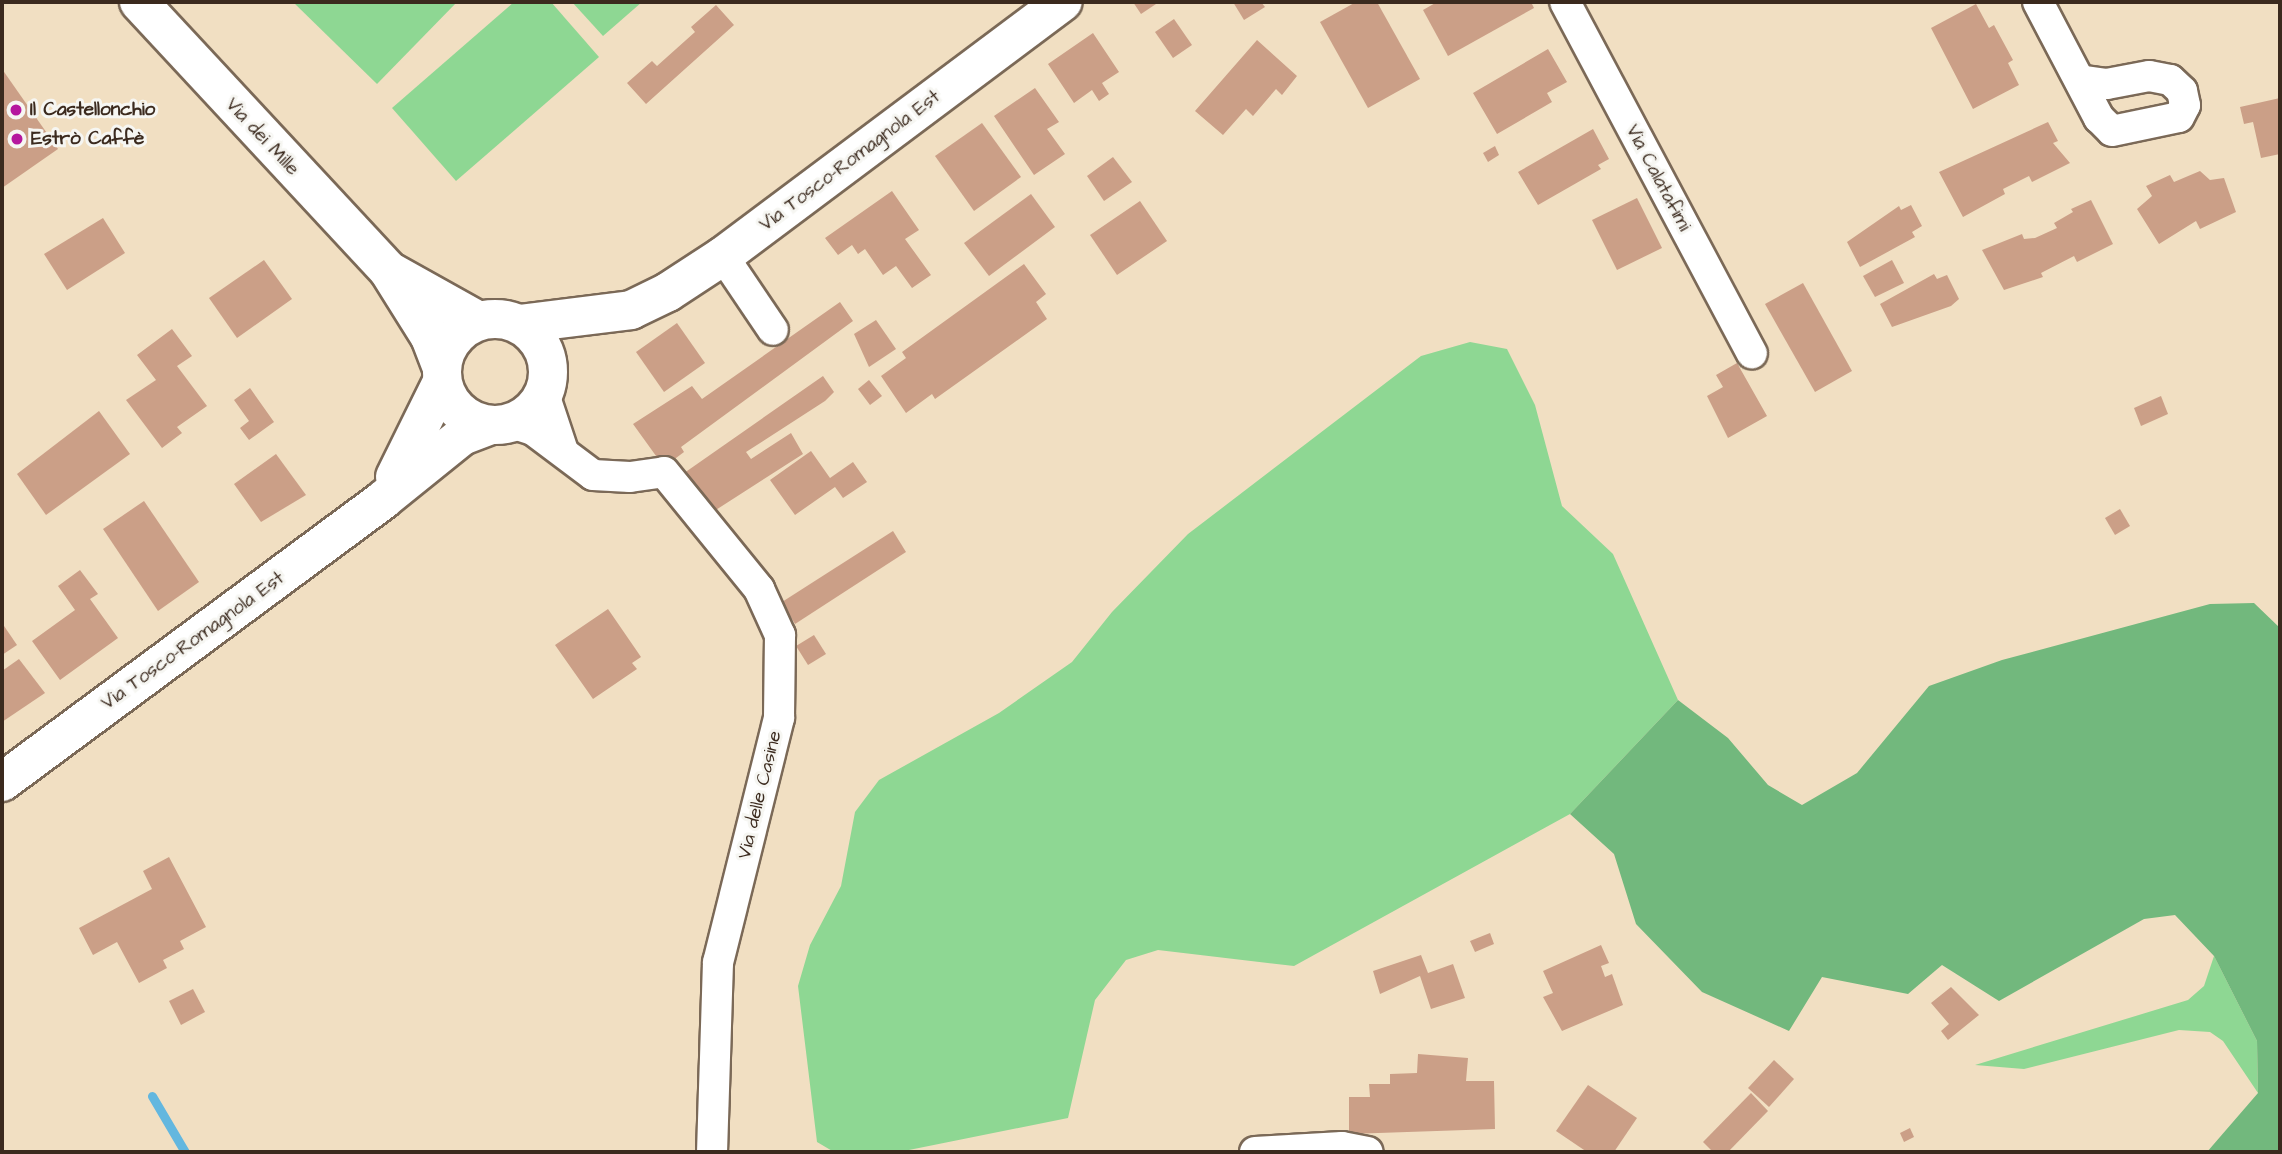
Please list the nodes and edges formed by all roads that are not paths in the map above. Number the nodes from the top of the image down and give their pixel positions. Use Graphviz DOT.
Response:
graph roads {
  1 [pos="139,2"];
  2 [pos="1062,2"];
  3 [pos="1565,2"];
  4 [pos="2038,2"];
  5 [pos="2080,80"];
  6 [pos="723,256"];
  7 [pos="388,270"];
  8 [pos="631,310"];
  9 [pos="479,321"];
  10 [pos="519,324"];
  11 [pos="773,330"];
  12 [pos="1752,353"];
  13 [pos="442,375"];
  14 [pos="546,388"];
  15 [pos="501,424"];
  16 [pos="563,451"];
  17 [pos="384,499"];
  18 [pos="2,782"];
  19 [pos="712,1152"];
  20 [pos="1255,1152"];
  21 [pos="1368,1152"];
  1 -- 7 [label="main road, Via dei Mille"];
  2 -- 6 [label="main road, Via Tosco-Romagnola Est"];
  3 -- 12 [label="street, Via Calatafimi"];
  4 -- 5 [label="street"];
  6 -- 8 [label="main road, Via Tosco-Romagnola Est"];
  6 -- 11 [label="street"];
  7 -- 9 [label="main road, Via dei Mille"];
  7 -- 13 [label="main road, Via dei Mille"];
  8 -- 10 [label="main road, Via Tosco-Romagnola Est"];
  8 -- 14 [label="main road, Via Tosco-Romagnola Est"];
  9 -- 10 [label="main road, Via Tosco-Romagnola Est"];
  9 -- 13 [label="main road, Via Tosco-Romagnola Est"];
  10 -- 14 [label="main road"];
  13 -- 15 [label="main road"];
  13 -- 17 [label="main road, Via Tosco-Romagnola Est"];
  14 -- 15 [label="main road, Via Tosco-Romagnola Est"];
  14 -- 16 [label="street"];
  15 -- 16 [label="street"];
  15 -- 17 [label="main road, Via Tosco-Romagnola Est"];
  16 -- 19 [label="street, Via delle Casine"];
  17 -- 18 [label="main road, Via Tosco-Romagnola Est"];
  20 -- 21 [label="street"];
}
